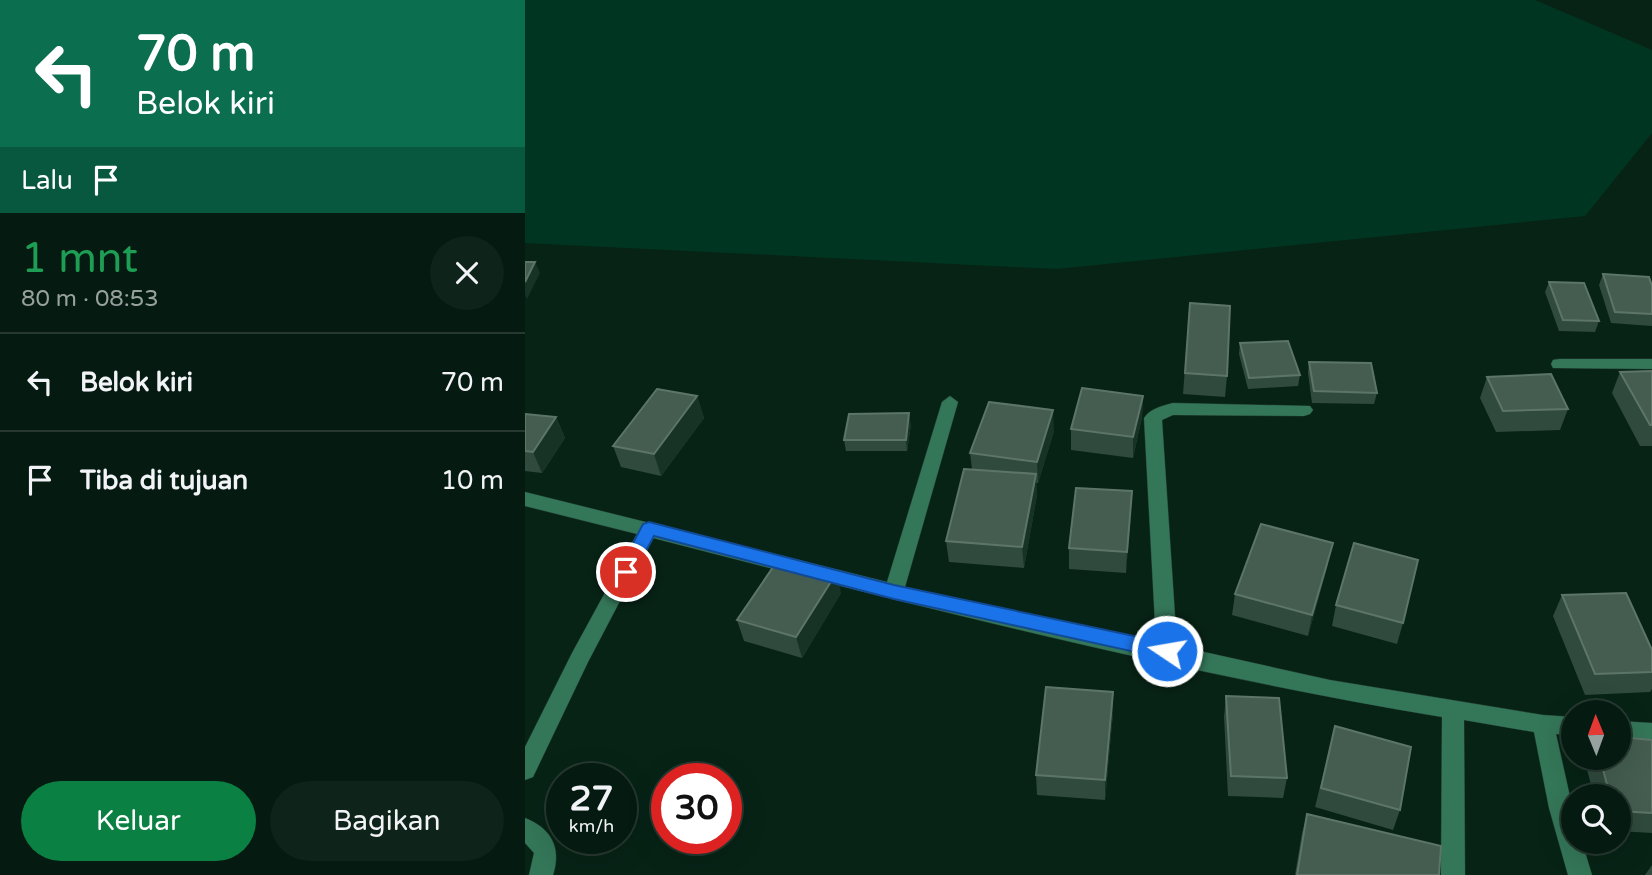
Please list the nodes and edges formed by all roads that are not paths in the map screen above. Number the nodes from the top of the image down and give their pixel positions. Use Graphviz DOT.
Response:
graph roads {
  1 [pos="1559,364"];
  2 [pos="1652,364"];
  3 [pos="950,402"];
  4 [pos="1304,410"];
  5 [pos="525,499"];
  6 [pos="649,529"];
  7 [pos="894,592"];
  8 [pos="1167,651"];
  9 [pos="1453,709"];
  10 [pos="1543,724"];
  11 [pos="1561,725"];
  12 [pos="1631,731"];
  13 [pos="1652,733"];
  14 [pos="525,771"];
  15 [pos="525,829"];
  16 [pos="541,875"];
  17 [pos="1453,875"];
  18 [pos="1580,875"];
  1 -- 2 [label="street"];
  3 -- 7 [label="street"];
  4 -- 8 [label="street"];
  5 -- 6 [label="street"];
  6 -- 7 [label="street"];
  6 -- 14 [label="street"];
  7 -- 8 [label="street"];
  8 -- 9 [label="street"];
  9 -- 10 [label="street"];
  9 -- 17 [label="street"];
  10 -- 11 [label="street"];
  10 -- 18 [label="street"];
  12 -- 13 [label="street"];
  15 -- 16 [label="street"];
}
